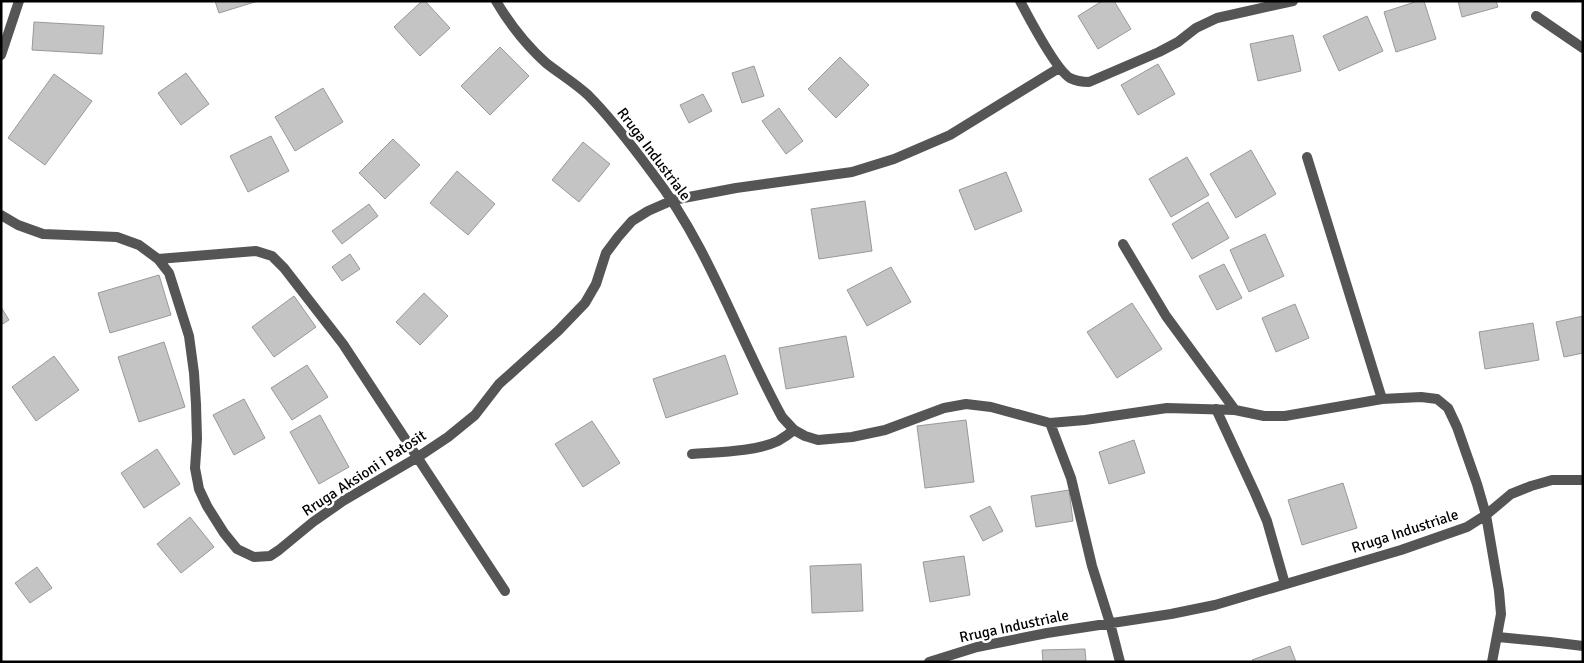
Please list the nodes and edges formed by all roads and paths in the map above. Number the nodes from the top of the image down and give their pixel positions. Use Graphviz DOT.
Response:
graph roads {
  1 [pos="19,1"];
  2 [pos="496,1"];
  3 [pos="1020,1"];
  4 [pos="1293,1"];
  5 [pos="1536,16"];
  6 [pos="1583,48"];
  7 [pos="1,55"];
  8 [pos="1059,68"];
  9 [pos="1307,157"];
  10 [pos="673,200"];
  11 [pos="1,215"];
  12 [pos="1123,244"];
  13 [pos="158,259"];
  14 [pos="1382,399"];
  15 [pos="1216,409"];
  16 [pos="1235,410"];
  17 [pos="1050,423"];
  18 [pos="794,430"];
  19 [pos="692,454"];
  20 [pos="418,457"];
  21 [pos="1583,480"];
  22 [pos="1486,515"];
  23 [pos="1285,584"];
  24 [pos="505,591"];
  25 [pos="1110,623"];
  26 [pos="1498,637"];
  27 [pos="1583,646"];
  28 [pos="929,662"];
  29 [pos="1120,662"];
  30 [pos="1492,662"];
  1 -- 7 [label="street"];
  2 -- 10 [label="street, Rruga Industriale"];
  3 -- 8 [label="street"];
  4 -- 8 [label="street"];
  5 -- 6 [label="street"];
  8 -- 10 [label="street, Rruga Aksioni i Patosit"];
  9 -- 14 [label="street"];
  10 -- 18 [label="street, Rruga Industriale"];
  10 -- 20 [label="street, Rruga Aksioni i Patosit"];
  11 -- 13 [label="street, Rruga Aksioni i Patosit"];
  12 -- 16 [label="street"];
  13 -- 20 [label="street"];
  13 -- 20 [label="street, Rruga Aksioni i Patosit"];
  14 -- 16 [label="street"];
  14 -- 22 [label="street"];
  15 -- 16 [label="street"];
  15 -- 17 [label="street"];
  15 -- 23 [label="street"];
  17 -- 18 [label="street"];
  17 -- 25 [label="street"];
  18 -- 19 [label="street"];
  20 -- 24 [label="street"];
  21 -- 22 [label="street, Rruga Industriale"];
  22 -- 23 [label="street, Rruga Industriale"];
  22 -- 26 [label="street"];
  23 -- 25 [label="street, Rruga Industriale"];
  25 -- 28 [label="street, Rruga Industriale"];
  25 -- 29 [label="street"];
  26 -- 27 [label="street"];
  26 -- 30 [label="street"];
}
